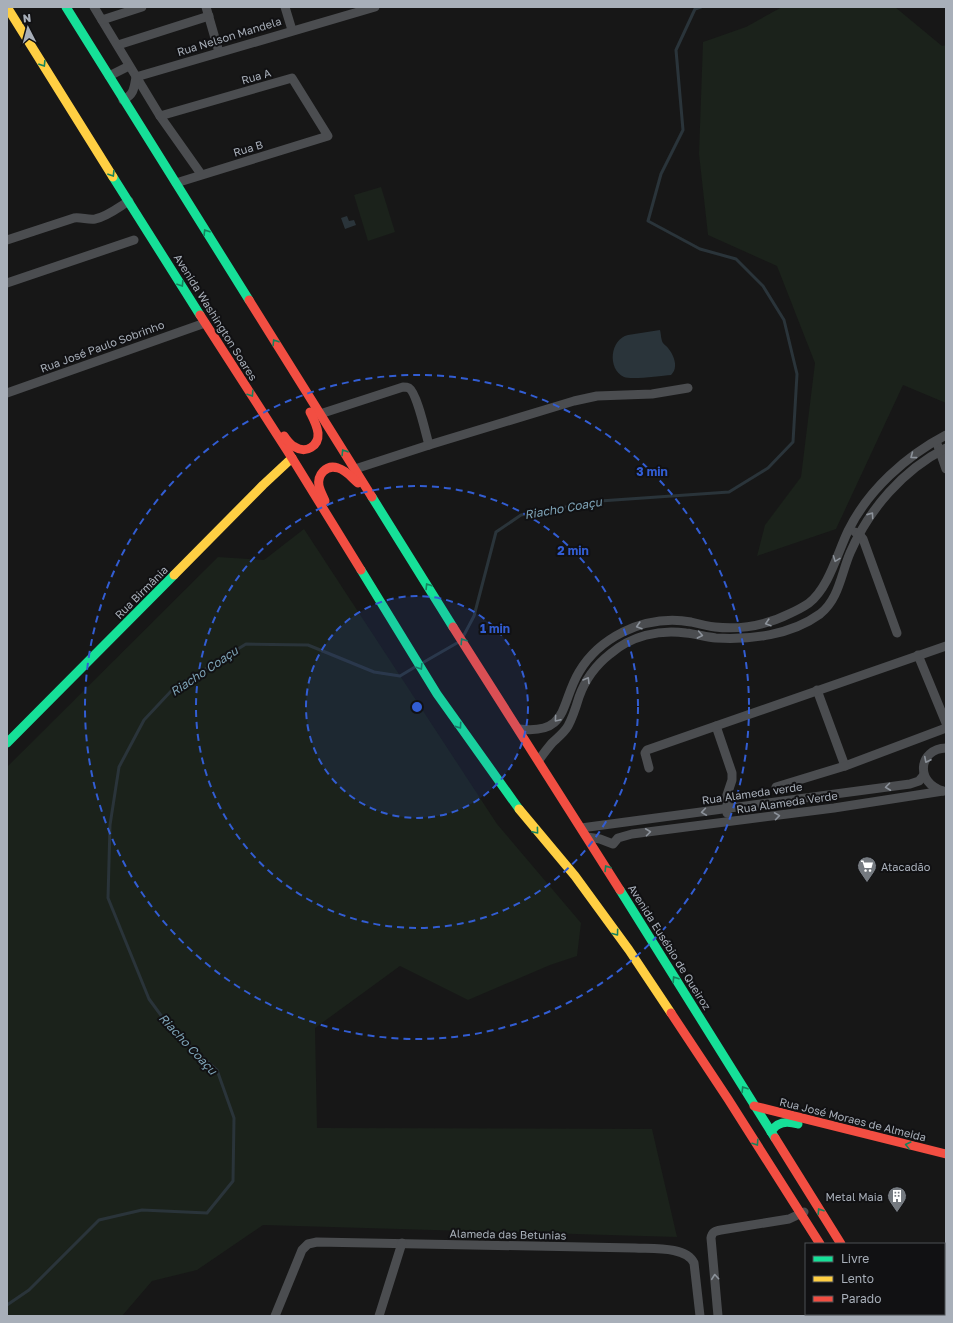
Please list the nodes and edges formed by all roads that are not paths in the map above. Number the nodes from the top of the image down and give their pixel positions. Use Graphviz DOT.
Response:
graph roads {
  1 [pos="7,7"];
  2 [pos="66,7"];
  3 [pos="94,7"];
  4 [pos="142,7"];
  5 [pos="206,7"];
  6 [pos="285,7"];
  7 [pos="376,7"];
  8 [pos="359,9"];
  9 [pos="209,16"];
  10 [pos="11,20"];
  11 [pos="102,20"];
  12 [pos="292,30"];
  13 [pos="118,45"];
  14 [pos="219,52"];
  15 [pos="129,66"];
  16 [pos="109,76"];
  17 [pos="136,77"];
  18 [pos="123,100"];
  19 [pos="160,116"];
  20 [pos="328,136"];
  21 [pos="201,174"];
  22 [pos="176,183"];
  23 [pos="129,201"];
  24 [pos="7,240"];
  25 [pos="134,240"];
  26 [pos="7,283"];
  27 [pos="205,323"];
  28 [pos="688,388"];
  29 [pos="7,393"];
  30 [pos="308,394"];
  31 [pos="320,414"];
  32 [pos="268,420"];
  33 [pos="946,436"];
  34 [pos="936,441"];
  35 [pos="429,445"];
  36 [pos="943,450"];
  37 [pos="292,458"];
  38 [pos="355,469"];
  39 [pos="946,469"];
  40 [pos="371,496"];
  41 [pos="330,519"];
  42 [pos="849,529"];
  43 [pos="859,534"];
  44 [pos="827,578"];
  45 [pos="840,583"];
  46 [pos="820,591"];
  47 [pos="833,599"];
  48 [pos="804,607"];
  49 [pos="785,616"];
  50 [pos="811,619"];
  51 [pos="790,629"];
  52 [pos="897,633"];
  53 [pos="946,646"];
  54 [pos="918,655"];
  55 [pos="817,690"];
  56 [pos="946,723"];
  57 [pos="716,726"];
  58 [pos="946,728"];
  59 [pos="519,729"];
  60 [pos="7,743"];
  61 [pos="946,748"];
  62 [pos="539,760"];
  63 [pos="845,766"];
  64 [pos="649,768"];
  65 [pos="924,775"];
  66 [pos="776,787"];
  67 [pos="944,791"];
  68 [pos="726,809"];
  69 [pos="728,822"];
  70 [pos="581,828"];
  71 [pos="587,837"];
  72 [pos="754,1106"];
  73 [pos="771,1132"];
  74 [pos="846,1134"];
  75 [pos="946,1154"];
  76 [pos="946,1163"];
  77 [pos="808,1191"];
  78 [pos="802,1214"];
  79 [pos="819,1243"];
  80 [pos="840,1243"];
  81 [pos="402,1244"];
  82 [pos="275,1316"];
  83 [pos="379,1316"];
  84 [pos="700,1316"];
  85 [pos="718,1316"];
  1 -- 10 [label="main road, Avenida Washington Soares"];
  2 -- 16 [label="main road"];
  3 -- 11 [label="street"];
  4 -- 11 [label="street"];
  5 -- 9 [label="street"];
  6 -- 12 [label="street"];
  7 -- 8 [label="street, Rua Nelson Mandela"];
  8 -- 12 [label="street, Rua Nelson Mandela"];
  9 -- 13 [label="street"];
  9 -- 14 [label="street"];
  10 -- 23 [label="main road, Avenida Washington Soares, one-way"];
  11 -- 13 [label="street"];
  12 -- 14 [label="street, Rua Nelson Mandela"];
  13 -- 15 [label="street"];
  14 -- 17 [label="street, Rua Nelson Mandela"];
  15 -- 16 [label="street"];
  15 -- 17 [label="street"];
  16 -- 18 [label="main road"];
  17 -- 18 [label="street"];
  17 -- 19 [label="street"];
  18 -- 22 [label="main road"];
  19 -- 20 [label="street, Rua A"];
  19 -- 21 [label="street"];
  20 -- 21 [label="street, Rua B"];
  21 -- 22 [label="street, Rua B"];
  30 -- 22 [label="main road, one-way"];
  23 -- 24 [label="street"];
  23 -- 27 [label="main road, Avenida Washington Soares, one-way"];
  25 -- 26 [label="street"];
  27 -- 29 [label="street, Rua José Paulo Sobrinho"];
  27 -- 32 [label="main road, Avenida Washington Soares, one-way"];
  28 -- 35 [label="street"];
  30 -- 31 [label="main road"];
  30 -- 32 [label="main road"];
  31 -- 35 [label="street"];
  38 -- 31 [label="main road, one-way"];
  32 -- 37 [label="main road, Avenida Washington Soares"];
  33 -- 34 [label="street"];
  34 -- 36 [label="street"];
  34 -- 42 [label="street, one-way"];
  35 -- 38 [label="street"];
  36 -- 39 [label="street"];
  43 -- 36 [label="street, one-way"];
  37 -- 41 [label="main road, Avenida Washington Soares"];
  37 -- 60 [label="main road, Rua Birmânia"];
  38 -- 40 [label="main road"];
  40 -- 41 [label="main road"];
  59 -- 40 [label="main road, Avenida Eusébio de Queiroz, one-way"];
  41 -- 78 [label="main road, Avenida Washington Soares, one-way"];
  42 -- 43 [label="street"];
  42 -- 44 [label="street, one-way"];
  43 -- 45 [label="street"];
  43 -- 52 [label="street"];
  44 -- 45 [label="street"];
  44 -- 46 [label="street"];
  45 -- 47 [label="street"];
  46 -- 47 [label="street"];
  46 -- 48 [label="street"];
  47 -- 50 [label="street"];
  48 -- 49 [label="street"];
  48 -- 50 [label="street"];
  49 -- 51 [label="street"];
  49 -- 59 [label="street, one-way"];
  50 -- 51 [label="street"];
  62 -- 51 [label="street, one-way"];
  53 -- 54 [label="street"];
  54 -- 55 [label="street"];
  54 -- 56 [label="street"];
  55 -- 57 [label="street"];
  55 -- 63 [label="street"];
  57 -- 64 [label="street"];
  57 -- 68 [label="street"];
  58 -- 63 [label="street"];
  59 -- 62 [label="main road, Avenida Eusébio de Queiroz"];
  61 -- 65 [label="street, one-way"];
  62 -- 70 [label="main road, Avenida Eusébio de Queiroz"];
  63 -- 66 [label="street"];
  65 -- 67 [label="street"];
  65 -- 68 [label="street, Rua Alameda verde, one-way"];
  69 -- 67 [label="street, Rua Alameda Verde, one-way"];
  68 -- 69 [label="street"];
  68 -- 70 [label="street, Rua Alameda verde, one-way"];
  71 -- 69 [label="street, Rua Alameda Verde, one-way"];
  70 -- 71 [label="main road, Avenida Eusébio de Queiroz"];
  72 -- 71 [label="main road, Avenida Eusébio de Queiroz, one-way"];
  72 -- 73 [label="main road, Avenida Eusébio de Queiroz"];
  72 -- 74 [label="main road, Rua José Moraes de Almeida"];
  73 -- 74 [label="main road, Rua José Moraes de Almeida"];
  73 -- 77 [label="main road, Avenida Eusébio de Queiroz"];
  75 -- 74 [label="main road, Rua José Moraes de Almeida, one-way"];
  74 -- 76 [label="main road, Rua José Moraes de Almeida"];
  77 -- 78 [label="street"];
  80 -- 77 [label="main road, Avenida Eusébio de Queiroz, one-way"];
  78 -- 79 [label="main road"];
  85 -- 78 [label="street, one-way"];
  81 -- 82 [label="street, Alameda das Betunias"];
  81 -- 83 [label="street"];
  81 -- 84 [label="street, Alameda das Betunias"];
}
